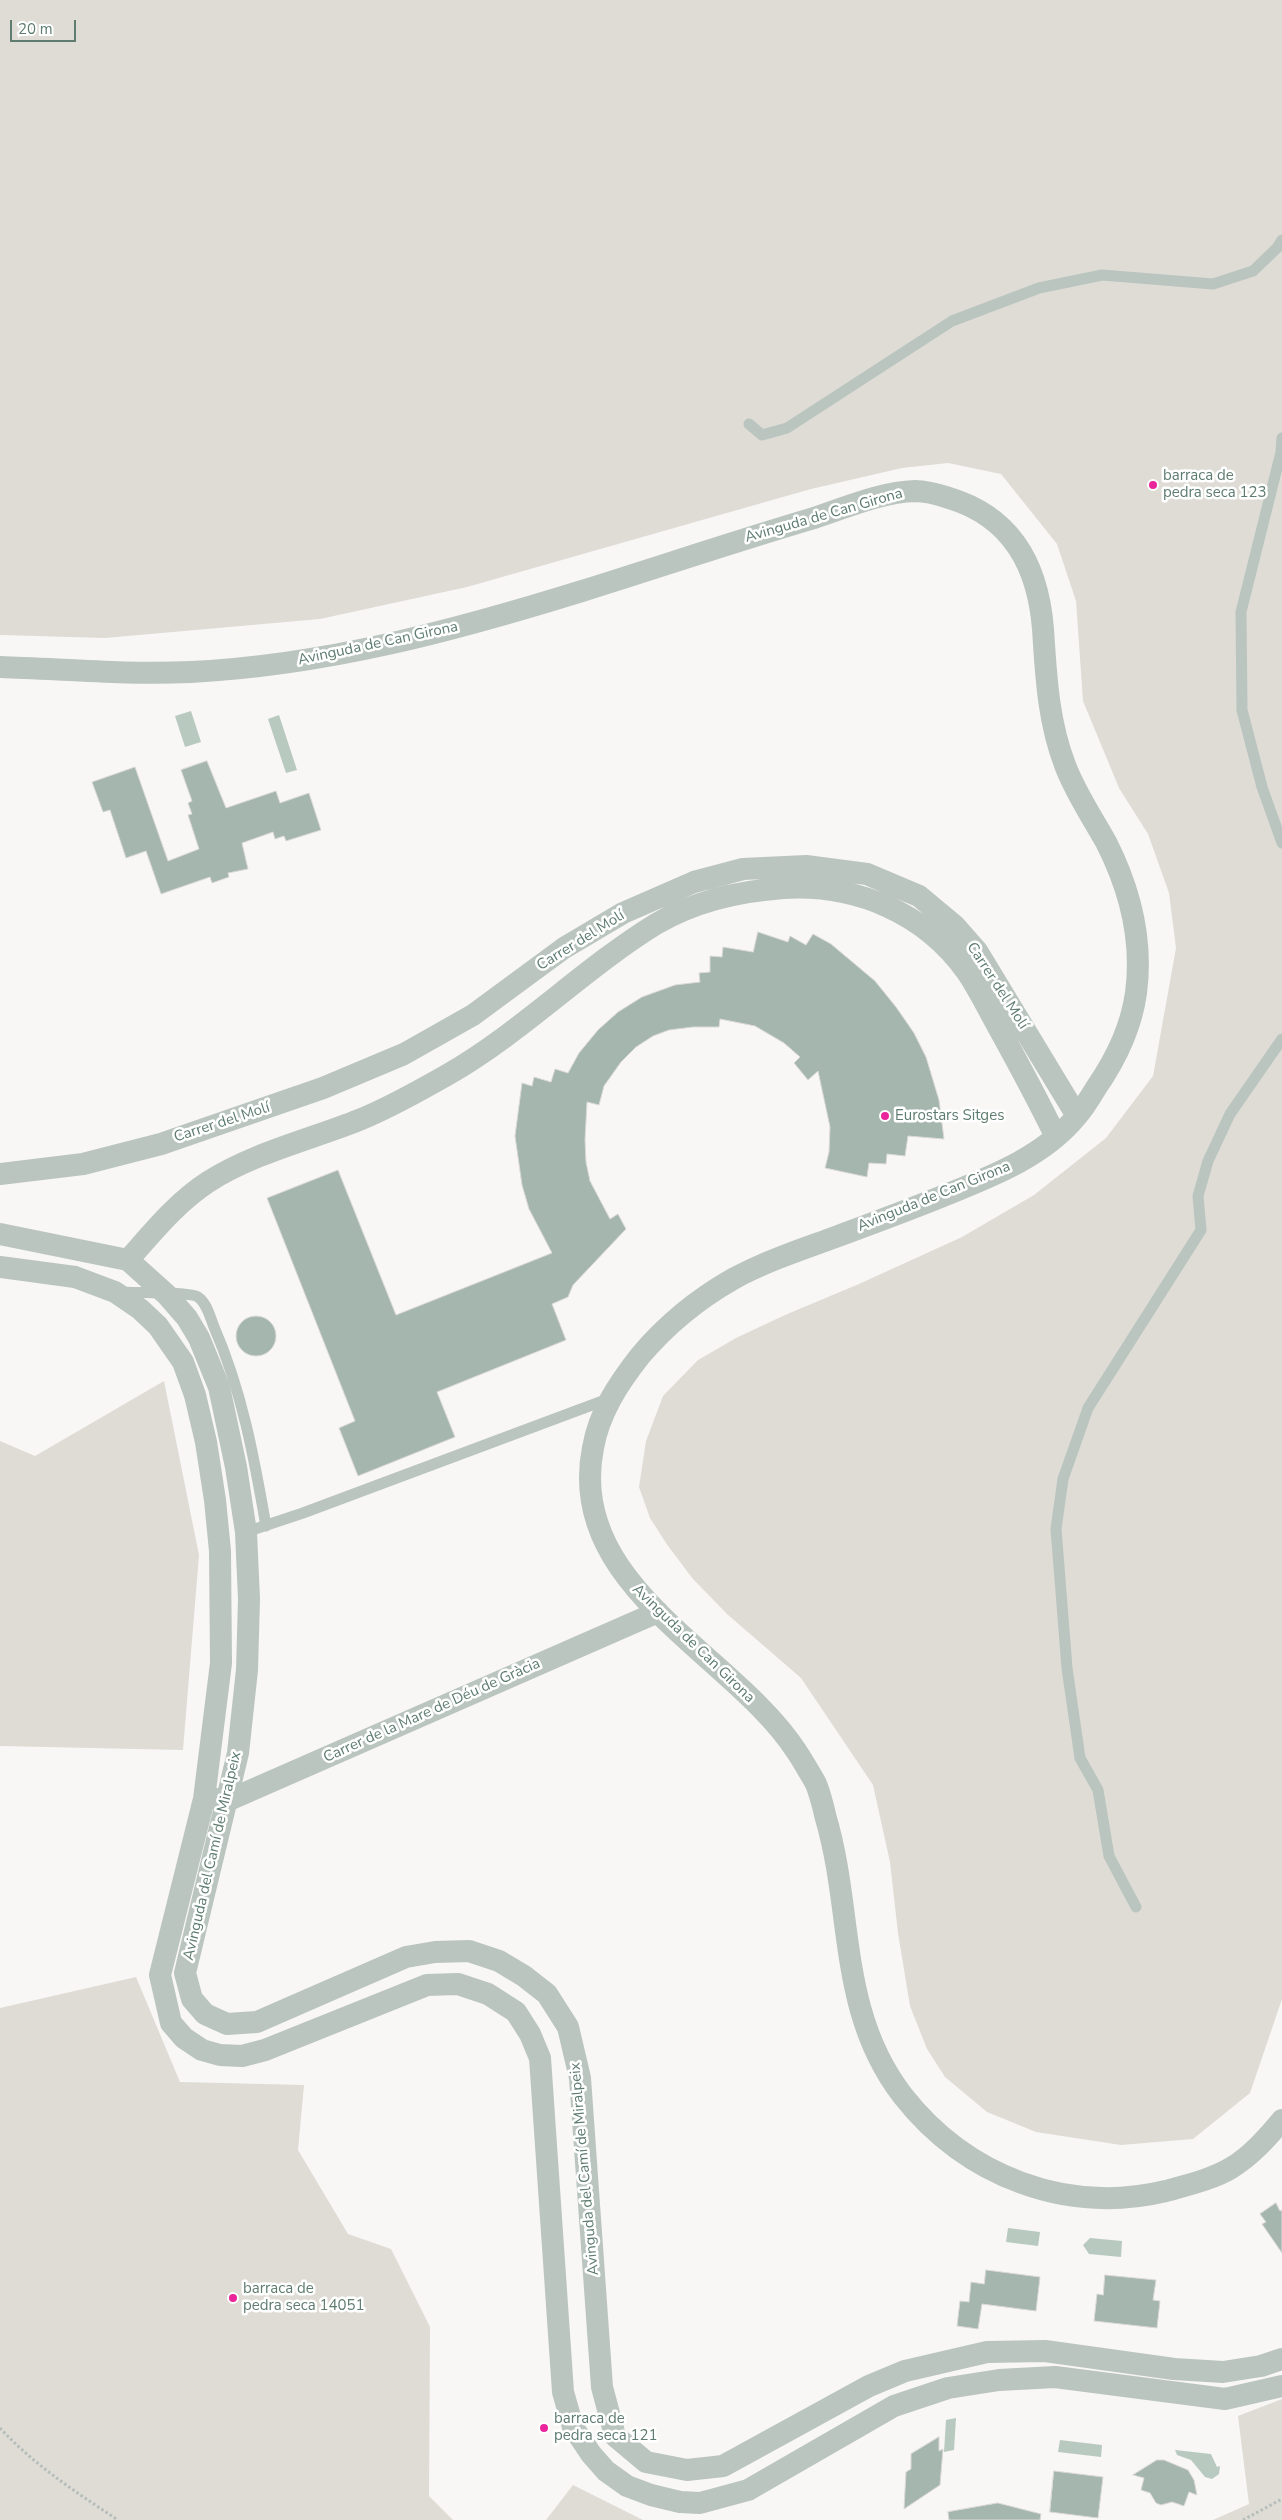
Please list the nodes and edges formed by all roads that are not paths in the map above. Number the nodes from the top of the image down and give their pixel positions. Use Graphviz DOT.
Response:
graph roads {
  1 [pos="1282,240"];
  2 [pos="749,424"];
  3 [pos="1282,438"];
  4 [pos="0,667"];
  5 [pos="1282,843"];
  6 [pos="1282,1039"];
  7 [pos="1077,1116"];
  8 [pos="1056,1137"];
  9 [pos="0,1174"];
  10 [pos="0,1234"];
  11 [pos="128,1260"];
  12 [pos="0,1267"];
  13 [pos="115,1292"];
  14 [pos="167,1295"];
  15 [pos="609,1399"];
  16 [pos="256,1529"];
  17 [pos="658,1612"];
  18 [pos="204,1799"];
  19 [pos="229,1800"];
  20 [pos="1136,1907"];
  21 [pos="1282,2120"];
  22 [pos="1282,2359"];
  23 [pos="1282,2386"];
  1 -- 2 [label="lane"];
  3 -- 5 [label="lane"];
  4 -- 7 [label="street, Avinguda de Can Girona"];
  6 -- 20 [label="lane"];
  7 -- 8 [label="street, Avinguda de Can Girona"];
  7 -- 9 [label="street, Carrer del Molí"];
  8 -- 11 [label="street, Carrer del Molí"];
  8 -- 15 [label="street, Avinguda de Can Girona"];
  10 -- 11 [label="street"];
  11 -- 14 [label="street, Avinguda del Camí de Miralpeix"];
  12 -- 13 [label="street, Avinguda del Camí de Miralpeix"];
  13 -- 14 [label="lane"];
  13 -- 18 [label="street, Avinguda del Camí de Miralpeix"];
  14 -- 16 [label="street, Avinguda del Camí de Miralpeix"];
  14 -- 16 [label="lane"];
  15 -- 16 [label="lane"];
  15 -- 17 [label="street, Avinguda de Can Girona"];
  16 -- 19 [label="street, Avinguda del Camí de Miralpeix"];
  17 -- 19 [label="street, Carrer de la Mare de Déu de Gràcia"];
  17 -- 21 [label="street, Avinguda de Can Girona"];
  18 -- 19 [label="street, Carrer de la Mare de Déu de Gràcia"];
  18 -- 23 [label="street, Avinguda del Camí de Miralpeix"];
  19 -- 22 [label="street, Avinguda del Camí de Miralpeix"];
}
